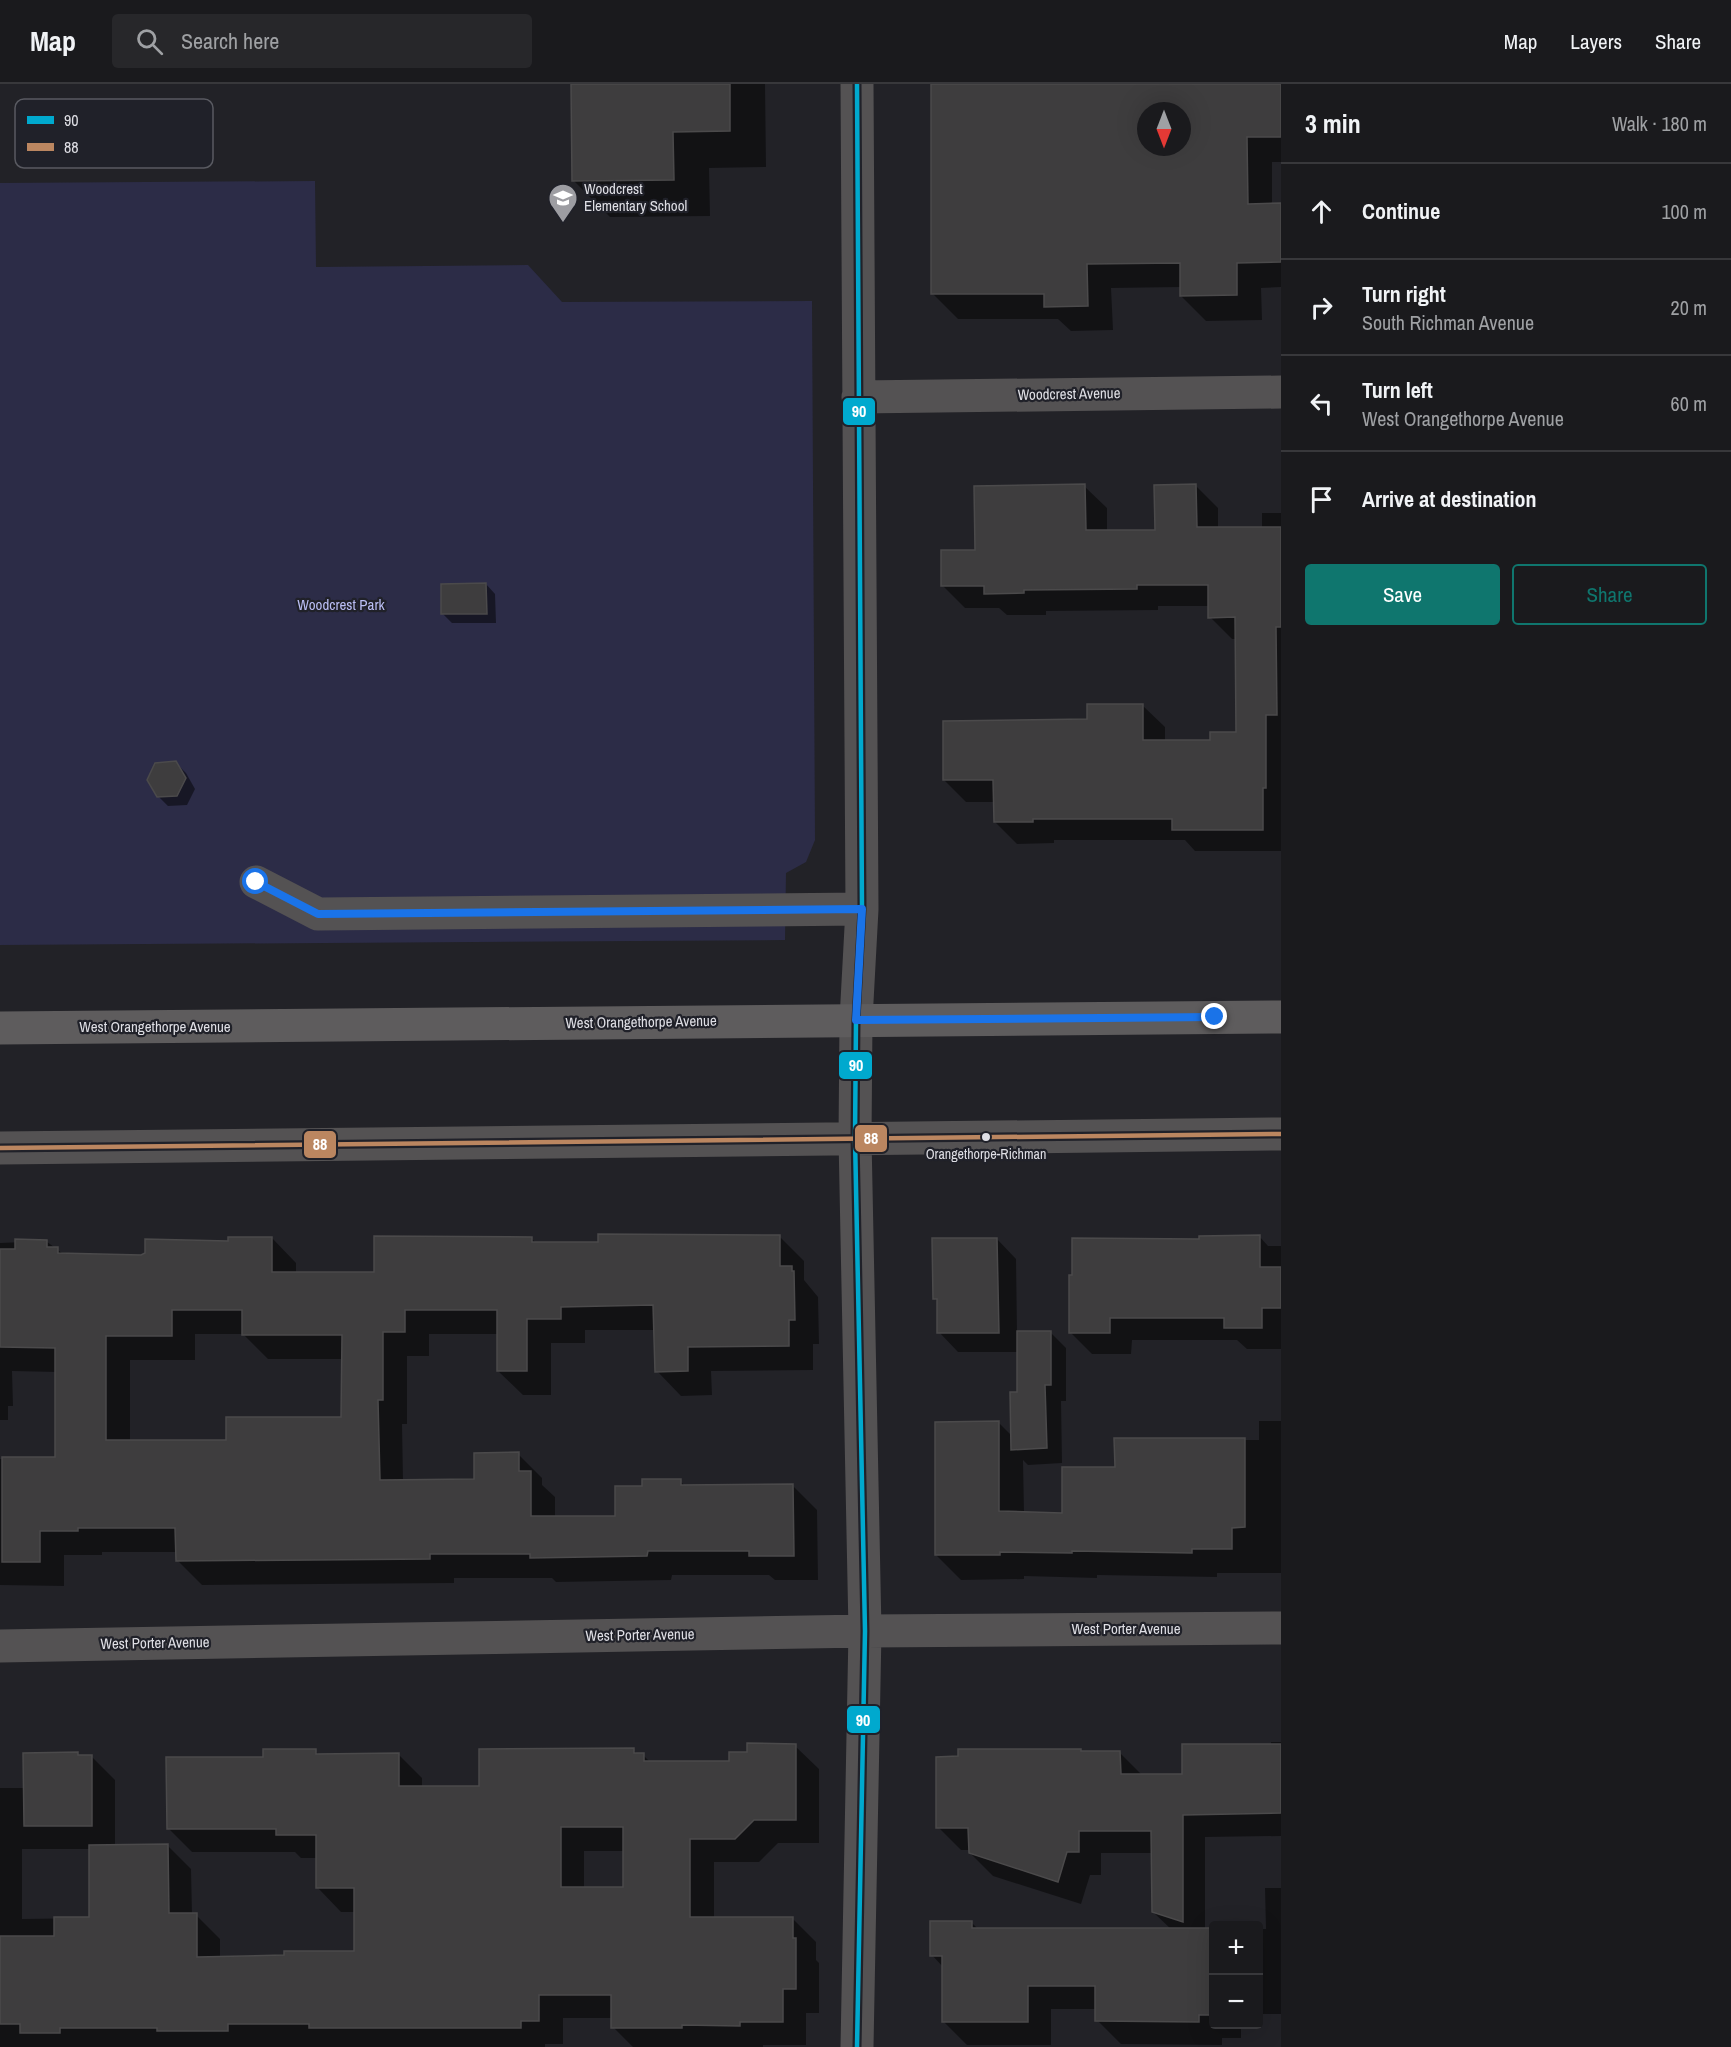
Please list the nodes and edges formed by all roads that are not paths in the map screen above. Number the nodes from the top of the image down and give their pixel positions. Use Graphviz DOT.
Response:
graph roads {
  1 [pos="857,84"];
  2 [pos="1281,392"];
  3 [pos="858,396"];
  4 [pos="256,882"];
  5 [pos="862,909"];
  6 [pos="1281,1017"];
  7 [pos="856,1020"];
  8 [pos="0,1028"];
  9 [pos="1281,1134"];
  10 [pos="855,1138"];
  11 [pos="0,1148"];
  12 [pos="1281,1628"];
  13 [pos="865,1631"];
  14 [pos="0,1646"];
  15 [pos="857,2047"];
  1 -- 3 [label="street"];
  2 -- 3 [label="street, Woodcrest Avenue"];
  3 -- 5 [label="street"];
  4 -- 5 [label="street"];
  5 -- 7 [label="street"];
  6 -- 7 [label="main road, West Orangethorpe Avenue"];
  7 -- 8 [label="main road, West Orangethorpe Avenue"];
  7 -- 10 [label="street"];
  9 -- 10 [label="street"];
  10 -- 11 [label="street"];
  10 -- 13 [label="street"];
  12 -- 13 [label="street, West Porter Avenue"];
  13 -- 14 [label="street, West Porter Avenue"];
  13 -- 15 [label="street"];
}
